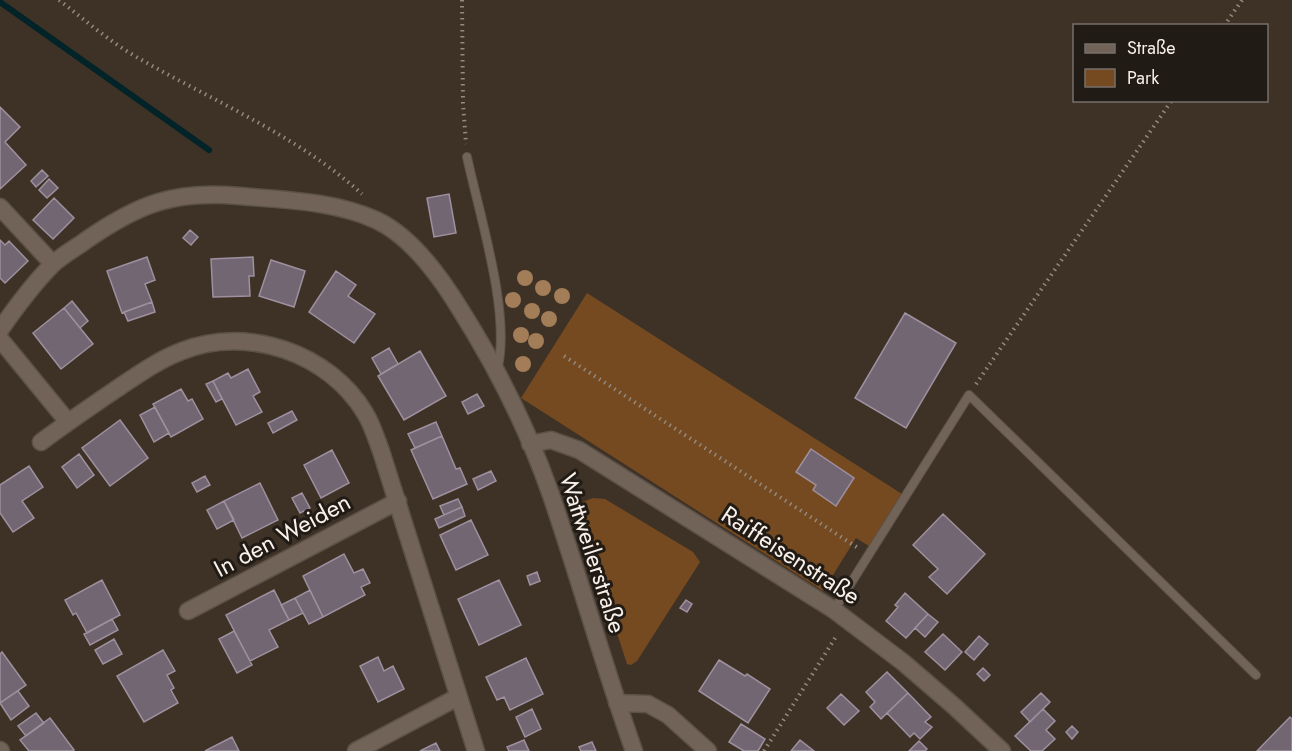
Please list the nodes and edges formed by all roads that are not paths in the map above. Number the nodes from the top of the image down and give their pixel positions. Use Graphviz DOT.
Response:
graph roads {
  1 [pos="467,157"];
  2 [pos="0,207"];
  3 [pos="53,264"];
  4 [pos="0,330"];
  5 [pos="0,339"];
  6 [pos="496,374"];
  7 [pos="68,422"];
  8 [pos="41,442"];
  9 [pos="530,444"];
  10 [pos="398,501"];
  11 [pos="188,611"];
  12 [pos="840,614"];
  13 [pos="1256,675"];
  14 [pos="458,697"];
  15 [pos="617,704"];
  16 [pos="356,751"];
  17 [pos="476,751"];
  18 [pos="634,751"];
  19 [pos="708,751"];
  20 [pos="1002,751"];
  1 -- 6 [label="lane"];
  2 -- 3 [label="street"];
  3 -- 4 [label="street, Wattweilerstraße"];
  3 -- 6 [label="street, Wattweilerstraße"];
  5 -- 7 [label="street"];
  6 -- 9 [label="street, Wattweilerstraße"];
  7 -- 8 [label="street"];
  7 -- 10 [label="street"];
  9 -- 12 [label="street, Raiffeisenstraße"];
  9 -- 15 [label="street, Wattweilerstraße"];
  10 -- 11 [label="street, In den Weiden"];
  10 -- 14 [label="street"];
  12 -- 13 [label="lane"];
  12 -- 20 [label="street, Raiffeisenstraße"];
  14 -- 16 [label="street"];
  14 -- 17 [label="street"];
  15 -- 18 [label="street, Wattweilerstraße"];
  15 -- 19 [label="street"];
}
